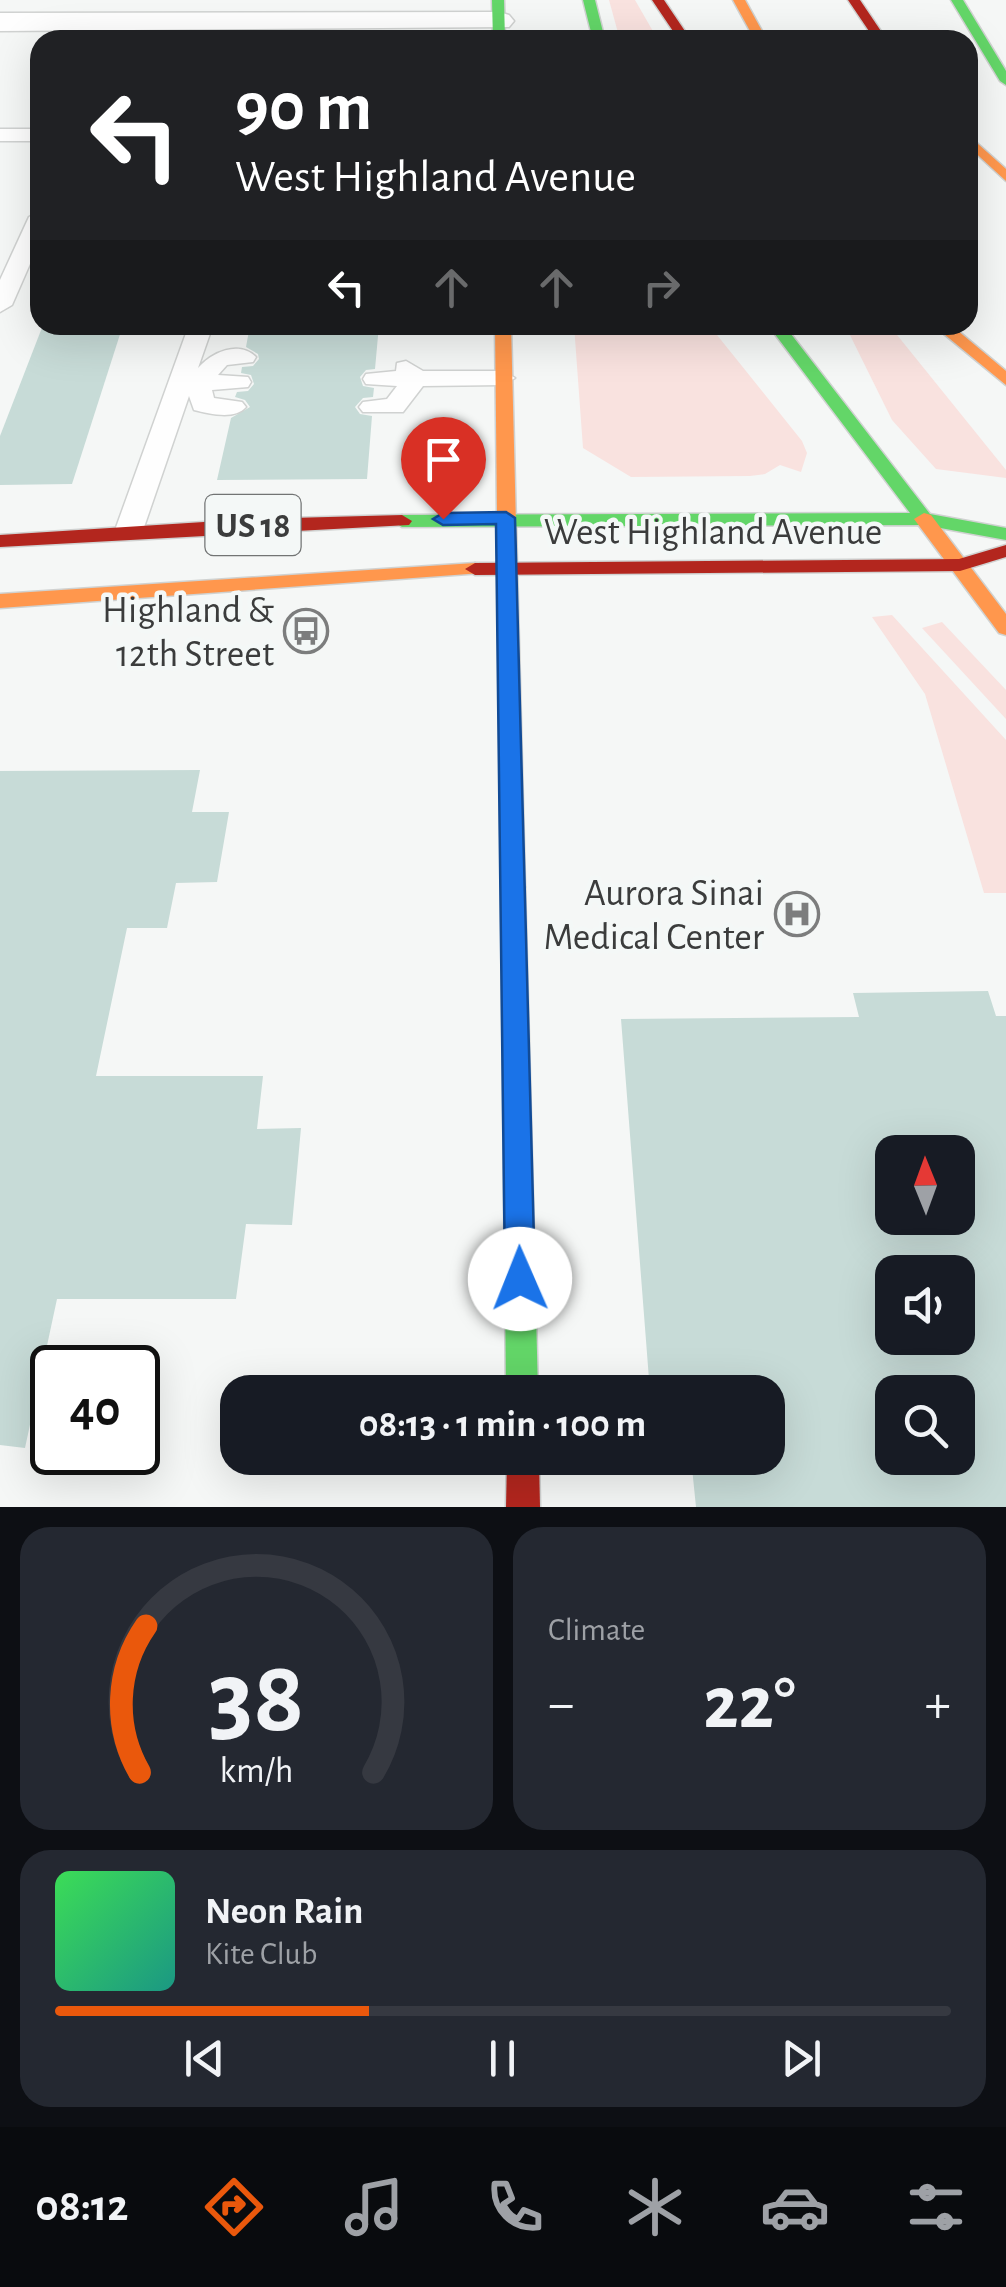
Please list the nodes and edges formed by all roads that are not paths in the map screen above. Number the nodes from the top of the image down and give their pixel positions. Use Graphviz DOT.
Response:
graph roads {
  1 [pos="590,0"];
  2 [pos="658,0"];
  3 [pos="740,0"];
  4 [pos="854,0"];
  5 [pos="957,0"];
  6 [pos="499,20"];
  7 [pos="141,21"];
  8 [pos="0,22"];
  9 [pos="597,30"];
  10 [pos="678,30"];
  11 [pos="756,30"];
  12 [pos="874,30"];
  13 [pos="975,30"];
  14 [pos="978,35"];
  15 [pos="1006,81"];
  16 [pos="0,135"];
  17 [pos="30,135"];
  18 [pos="978,150"];
  19 [pos="1006,178"];
  20 [pos="30,239"];
  21 [pos="0,305"];
  22 [pos="198,335"];
  23 [pos="503,335"];
  24 [pos="784,335"];
  25 [pos="953,335"];
  26 [pos="973,335"];
  27 [pos="244,357"];
  28 [pos="376,368"];
  29 [pos="416,378"];
  30 [pos="504,378"];
  31 [pos="1006,379"];
  32 [pos="188,383"];
  33 [pos="236,395"];
  34 [pos="372,407"];
  35 [pos="506,518"];
  36 [pos="924,519"];
  37 [pos="128,533"];
  38 [pos="1006,534"];
  39 [pos="0,541"];
  40 [pos="1006,551"];
  41 [pos="960,565"];
  42 [pos="508,567"];
  43 [pos="0,601"];
  44 [pos="1006,628"];
  45 [pos="522,1375"];
  46 [pos="523,1475"];
  47 [pos="524,1507"];
  1 -- 9 [label="main road"];
  2 -- 10 [label="main road"];
  3 -- 11 [label="main road"];
  4 -- 12 [label="main road"];
  5 -- 13 [label="main road"];
  6 -- 7 [label="street"];
  7 -- 8 [label="street"];
  14 -- 15 [label="main road"];
  16 -- 17 [label="lane"];
  18 -- 19 [label="main road"];
  20 -- 21 [label="lane"];
  22 -- 32 [label="lane"];
  23 -- 30 [label="main road"];
  24 -- 36 [label="main road"];
  25 -- 31 [label="main road"];
  26 -- 31 [label="main road"];
  27 -- 32 [label="lane"];
  28 -- 29 [label="lane"];
  29 -- 30 [label="lane"];
  29 -- 34 [label="lane"];
  30 -- 35 [label="main road"];
  32 -- 33 [label="lane"];
  32 -- 37 [label="lane"];
  35 -- 36 [label="main road, West Highland Avenue / US 18"];
  35 -- 37 [label="main road, West Highland Avenue / US 18"];
  35 -- 42 [label="main road"];
  36 -- 38 [label="main road, West Highland Avenue / US 18"];
  36 -- 41 [label="main road"];
  37 -- 39 [label="main road, West Highland Avenue / US 18"];
  40 -- 41 [label="main road, West Highland Avenue / US 18"];
  41 -- 42 [label="main road, West Highland Avenue / US 18"];
  41 -- 44 [label="main road"];
  42 -- 43 [label="main road, West Highland Avenue / US 18"];
  42 -- 45 [label="main road"];
  46 -- 47 [label="main road"];
}
